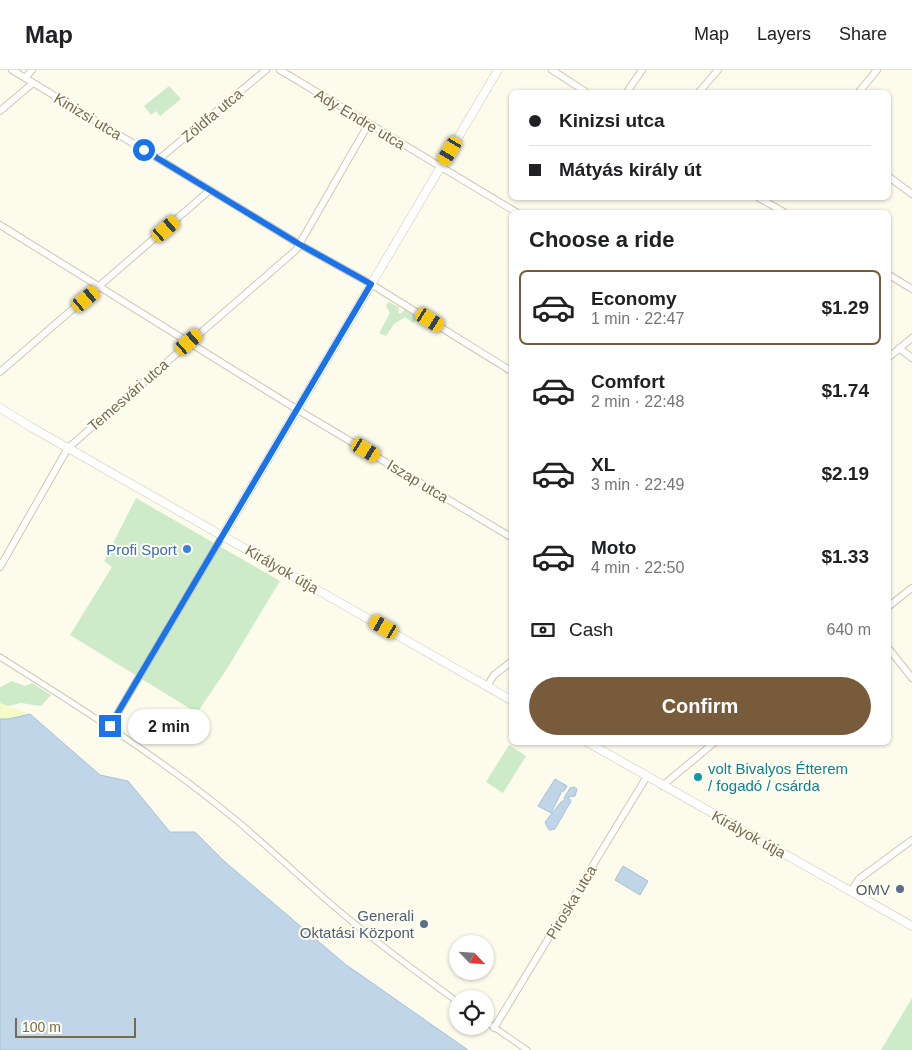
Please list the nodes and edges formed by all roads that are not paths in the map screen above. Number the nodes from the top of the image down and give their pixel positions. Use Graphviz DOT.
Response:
graph roads {
  1 [pos="12,70"];
  2 [pos="32,70"];
  3 [pos="266,70"];
  4 [pos="280,70"];
  5 [pos="498,70"];
  6 [pos="552,70"];
  7 [pos="642,70"];
  8 [pos="718,70"];
  9 [pos="877,70"];
  10 [pos="26,78"];
  11 [pos="33,83"];
  12 [pos="583,90"];
  13 [pos="628,90"];
  14 [pos="701,90"];
  15 [pos="861,90"];
  16 [pos="0,110"];
  17 [pos="368,125"];
  18 [pos="159,159"];
  19 [pos="440,167"];
  20 [pos="891,178"];
  21 [pos="210,190"];
  22 [pos="912,194"];
  23 [pos="763,200"];
  24 [pos="773,200"];
  25 [pos="770,204"];
  26 [pos="513,210"];
  27 [pos="780,210"];
  28 [pos="0,225"];
  29 [pos="299,244"];
  30 [pos="891,276"];
  31 [pos="371,284"];
  32 [pos="100,287"];
  33 [pos="912,289"];
  34 [pos="912,338"];
  35 [pos="189,342"];
  36 [pos="899,348"];
  37 [pos="891,355"];
  38 [pos="912,358"];
  39 [pos="509,370"];
  40 [pos="0,372"];
  41 [pos="0,408"];
  42 [pos="298,410"];
  43 [pos="68,448"];
  44 [pos="222,535"];
  45 [pos="509,536"];
  46 [pos="0,567"];
  47 [pos="912,588"];
  48 [pos="891,604"];
  49 [pos="891,652"];
  50 [pos="0,657"];
  51 [pos="509,664"];
  52 [pos="912,678"];
  53 [pos="487,686"];
  54 [pos="509,699"];
  55 [pos="110,726"];
  56 [pos="592,745"];
  57 [pos="711,745"];
  58 [pos="647,776"];
  59 [pos="662,786"];
  60 [pos="912,840"];
  61 [pos="851,891"];
  62 [pos="912,926"];
  63 [pos="449,996"];
  64 [pos="494,1028"];
  65 [pos="527,1050"];
  1 -- 10 [label="street, Kinizsi utca"];
  2 -- 10 [label="street"];
  3 -- 18 [label="street, Zöldfa utca"];
  4 -- 17 [label="street, Ady Endre utca"];
  5 -- 19 [label="street"];
  6 -- 12 [label="street"];
  7 -- 13 [label="street"];
  8 -- 14 [label="street"];
  9 -- 15 [label="street"];
  10 -- 11 [label="street, Kinizsi utca"];
  11 -- 16 [label="street"];
  11 -- 18 [label="street, Kinizsi utca"];
  17 -- 19 [label="street, Ady Endre utca"];
  17 -- 29 [label="street, Temesvári utca"];
  18 -- 21 [label="street, Kinizsi utca"];
  19 -- 26 [label="street, Ady Endre utca"];
  19 -- 31 [label="street"];
  20 -- 22 [label="street"];
  21 -- 29 [label="street, Kinizsi utca"];
  21 -- 32 [label="street"];
  23 -- 25 [label="street"];
  24 -- 25 [label="street"];
  25 -- 27 [label="street"];
  28 -- 32 [label="street, Iszap utca"];
  29 -- 31 [label="street, Kinizsi utca"];
  29 -- 35 [label="street, Temesvári utca"];
  30 -- 33 [label="street"];
  31 -- 39 [label="street, Kinizsi utca"];
  31 -- 42 [label="street"];
  32 -- 35 [label="street, Iszap utca"];
  32 -- 40 [label="street"];
  34 -- 36 [label="street"];
  35 -- 42 [label="street, Iszap utca"];
  35 -- 43 [label="street, Temesvári utca"];
  36 -- 37 [label="street"];
  36 -- 38 [label="street"];
  41 -- 43 [label="street, Királyok útja"];
  42 -- 44 [label="street"];
  42 -- 45 [label="street, Iszap utca"];
  43 -- 44 [label="street, Királyok útja"];
  43 -- 46 [label="street, Temesvári utca"];
  44 -- 53 [label="street, Királyok útja"];
  44 -- 55 [label="street"];
  47 -- 48 [label="street"];
  49 -- 52 [label="street"];
  50 -- 55 [label="street"];
  51 -- 53 [label="street"];
  53 -- 54 [label="street, Királyok útja"];
  55 -- 63 [label="street"];
  56 -- 58 [label="street, Királyok útja"];
  57 -- 59 [label="street"];
  58 -- 59 [label="street, Királyok útja"];
  58 -- 64 [label="street, Piroska utca"];
  59 -- 61 [label="street, Királyok útja"];
  60 -- 61 [label="street"];
  61 -- 62 [label="street, Királyok útja"];
  64 -- 65 [label="street"];
}
